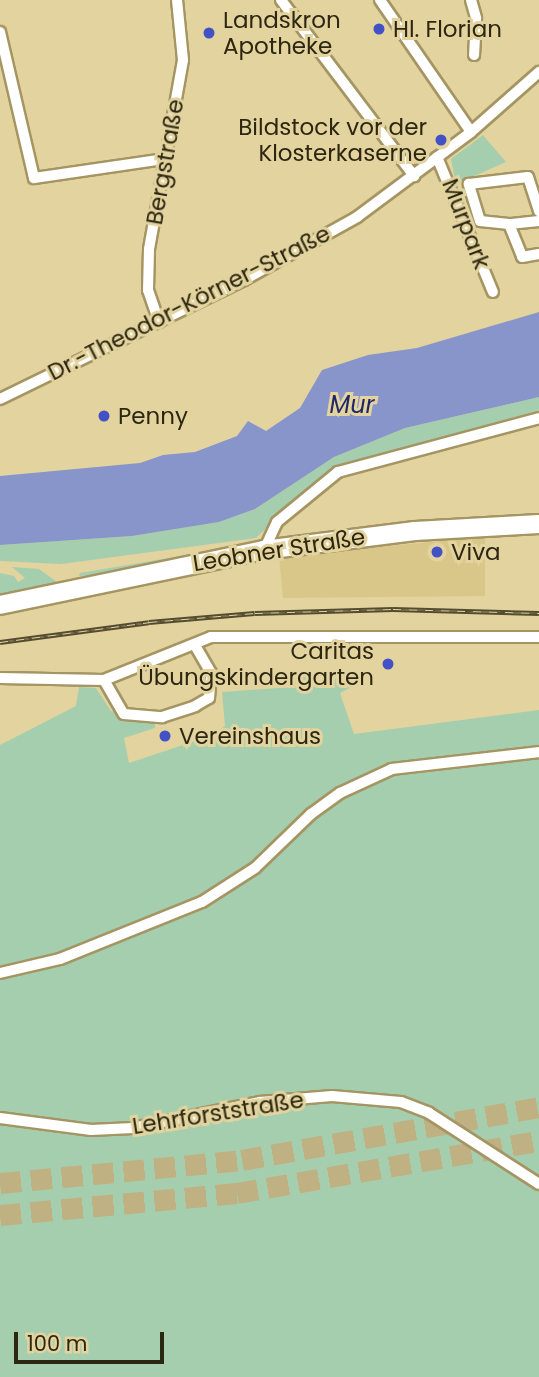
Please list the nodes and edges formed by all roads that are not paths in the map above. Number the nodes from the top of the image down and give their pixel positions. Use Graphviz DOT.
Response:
graph roads {
  1 [pos="177,0"];
  2 [pos="281,0"];
  3 [pos="380,0"];
  4 [pos="471,0"];
  5 [pos="0,32"];
  6 [pos="474,55"];
  7 [pos="539,72"];
  8 [pos="471,132"];
  9 [pos="437,157"];
  10 [pos="164,159"];
  11 [pos="414,176"];
  12 [pos="468,184"];
  13 [pos="453,190"];
  14 [pos="539,211"];
  15 [pos="539,221"];
  16 [pos="509,224"];
  17 [pos="539,254"];
  18 [pos="494,292"];
  19 [pos="159,322"];
  20 [pos="0,399"];
  21 [pos="539,418"];
  22 [pos="539,524"];
  23 [pos="264,550"];
  24 [pos="0,600"];
  25 [pos="22,600"];
  26 [pos="0,606"];
  27 [pos="539,637"];
  28 [pos="195,645"];
  29 [pos="0,678"];
  30 [pos="104,680"];
  31 [pos="539,752"];
  32 [pos="0,973"];
  33 [pos="0,1118"];
  34 [pos="539,1185"];
  1 -- 10 [label="street, Bergstraße"];
  2 -- 11 [label="street"];
  3 -- 8 [label="street"];
  4 -- 6 [label="street"];
  5 -- 10 [label="street"];
  7 -- 8 [label="street, Dr.-Theodor-Körner-Straße"];
  8 -- 9 [label="street, Dr.-Theodor-Körner-Straße"];
  9 -- 11 [label="street, Dr.-Theodor-Körner-Straße"];
  9 -- 13 [label="street, Murpark"];
  10 -- 19 [label="street, Bergstraße"];
  11 -- 19 [label="street, Dr.-Theodor-Körner-Straße"];
  12 -- 13 [label="street"];
  12 -- 14 [label="street, Murpark"];
  12 -- 16 [label="street, Murpark"];
  13 -- 18 [label="street, Murpark"];
  15 -- 16 [label="street, Murpark"];
  16 -- 17 [label="street, Murpark"];
  19 -- 20 [label="street, Dr.-Theodor-Körner-Straße"];
  21 -- 23 [label="street"];
  22 -- 23 [label="main road, Leobner Straße"];
  23 -- 25 [label="main road, Leobner Straße"];
  24 -- 25 [label="main road"];
  25 -- 26 [label="main road"];
  27 -- 28 [label="street"];
  28 -- 30 [label="street"];
  28 -- 30 [label="street"];
  29 -- 30 [label="street"];
  31 -- 32 [label="street"];
  33 -- 34 [label="street, Lehrforststraße"];
}
